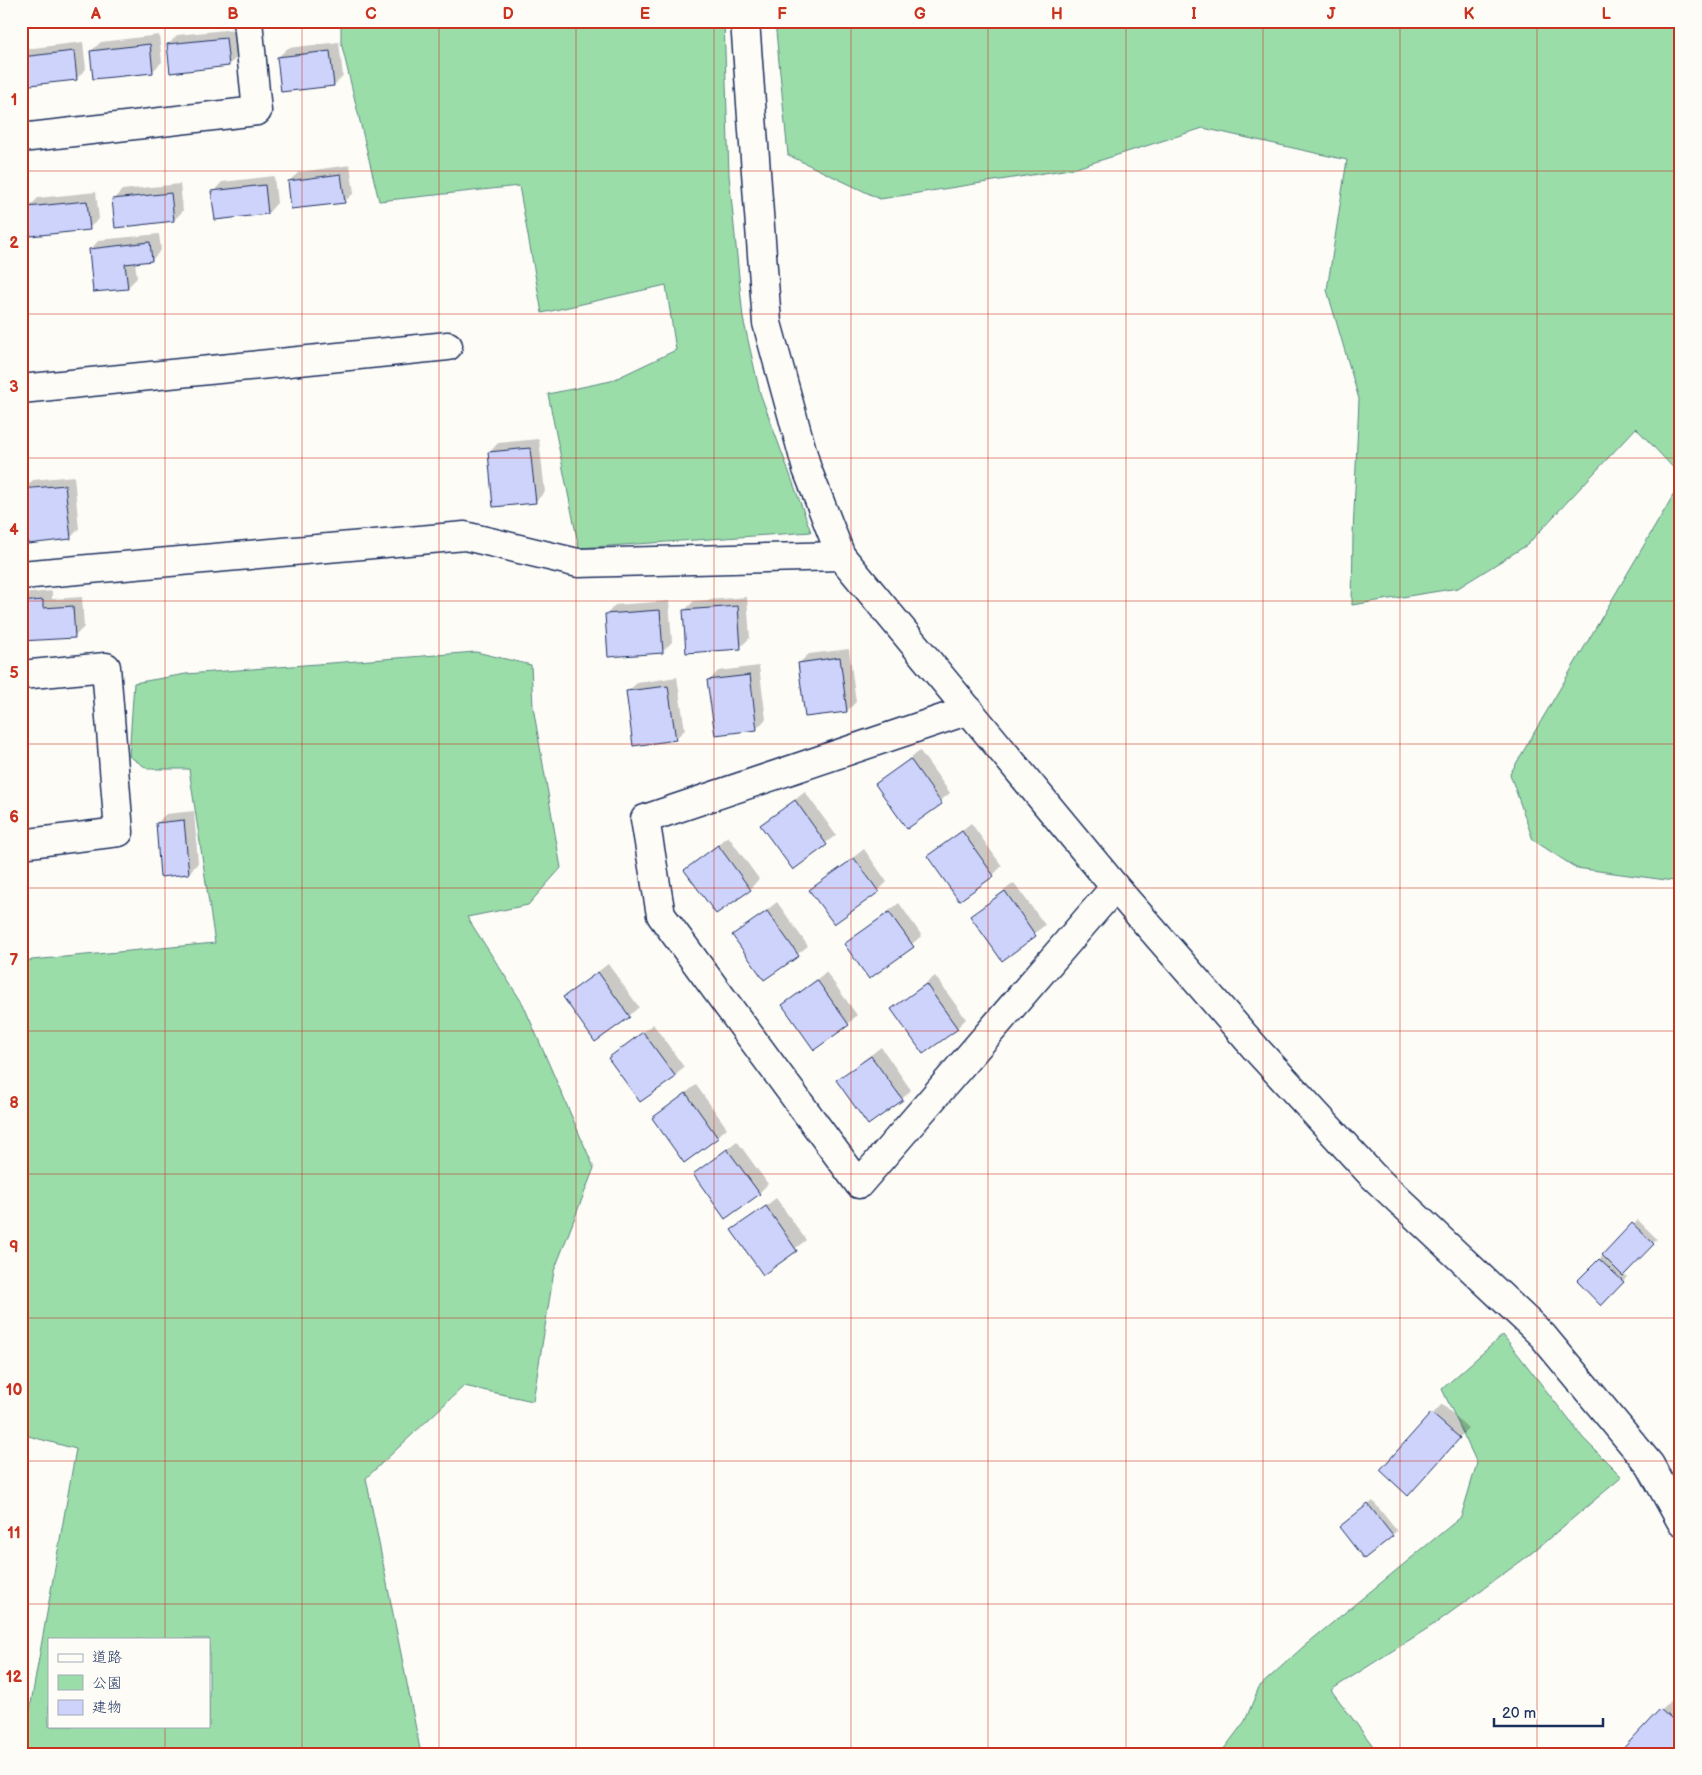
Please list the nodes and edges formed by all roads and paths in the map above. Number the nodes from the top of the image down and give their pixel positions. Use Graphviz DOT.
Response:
graph roads {
  1 [pos="248,21"];
  2 [pos="745,21"];
  3 [pos="21,138"];
  4 [pos="448,346"];
  5 [pos="21,389"];
  6 [pos="842,556"];
  7 [pos="21,575"];
  8 [pos="21,674"];
  9 [pos="969,710"];
  10 [pos="21,844"];
  11 [pos="1114,887"];
  12 [pos="1681,1521"];
  1 -- 3 [label="street"];
  2 -- 6 [label="street"];
  4 -- 5 [label="street"];
  6 -- 7 [label="street"];
  6 -- 9 [label="street"];
  8 -- 10 [label="street"];
  9 -- 11 [label="street"];
  9 -- 11 [label="street"];
  11 -- 12 [label="street"];
}
